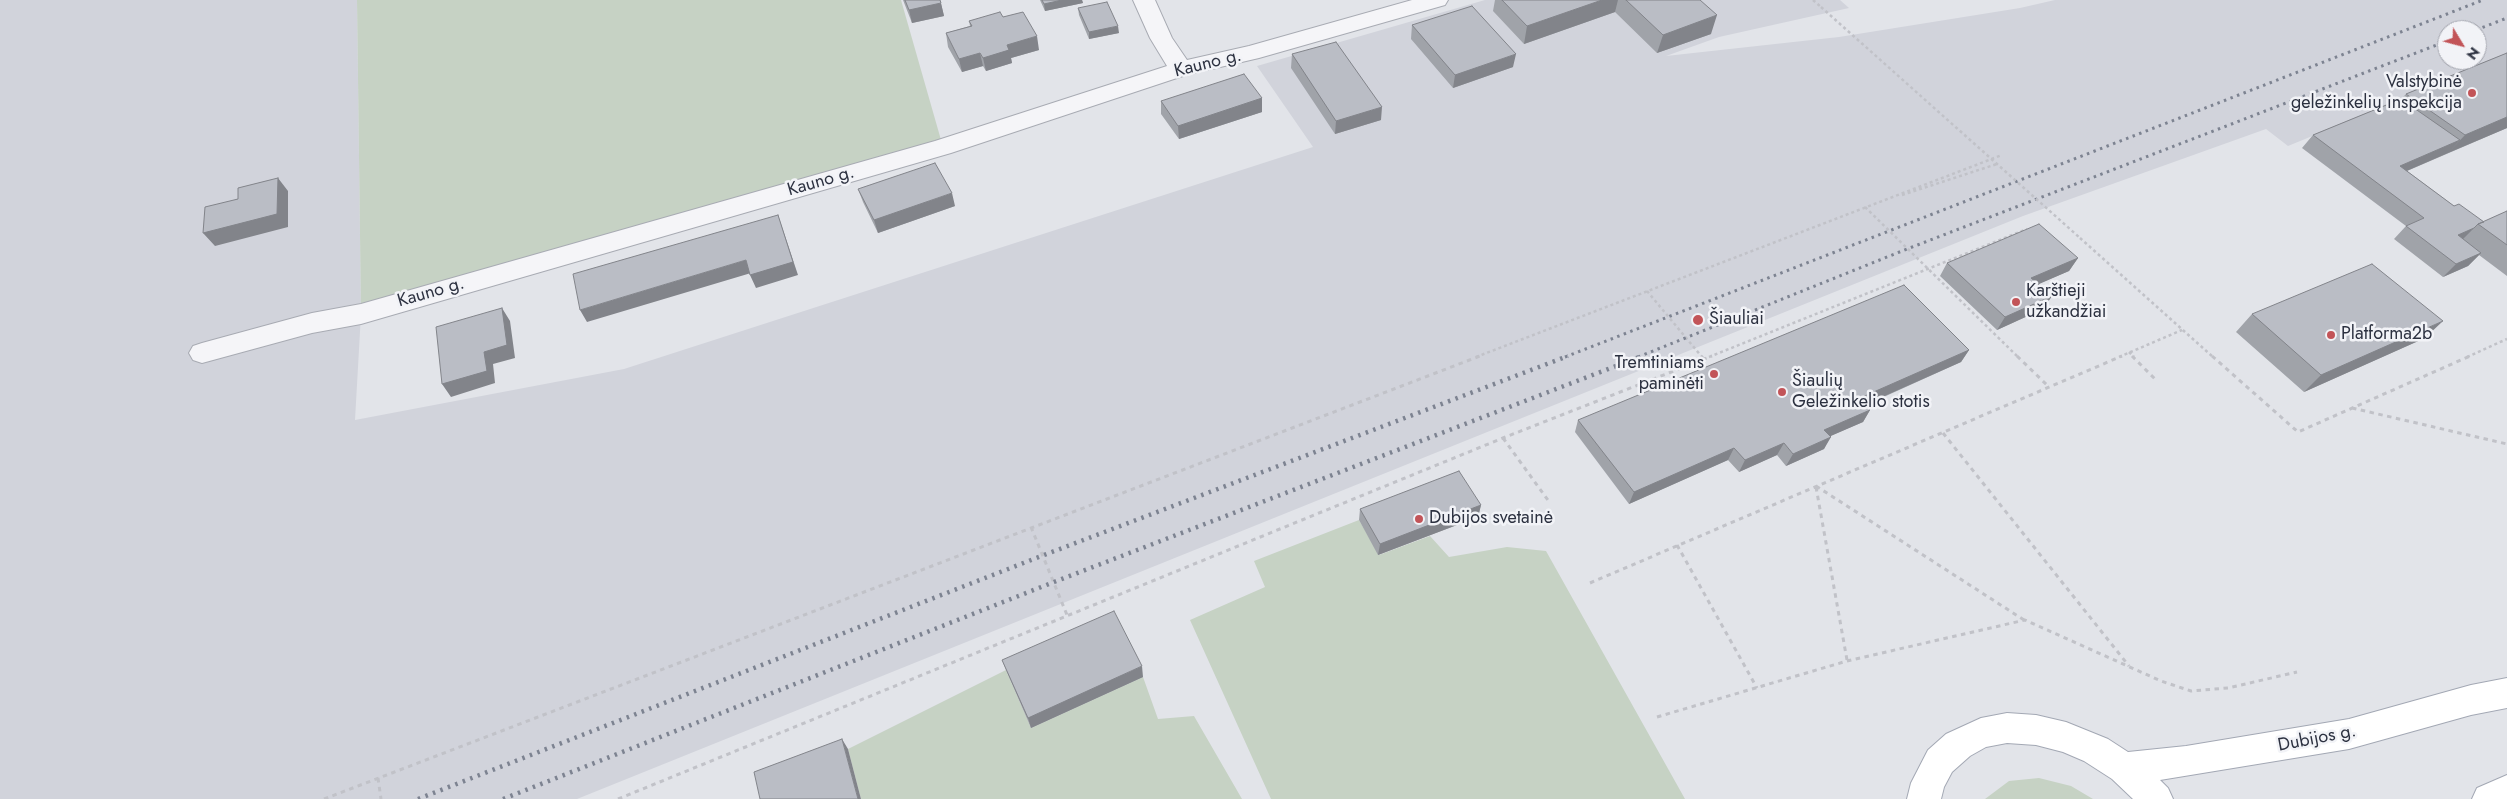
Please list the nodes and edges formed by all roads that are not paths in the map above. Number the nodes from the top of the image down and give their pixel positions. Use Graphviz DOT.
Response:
graph roads {
  1 [pos="1144,0"];
  2 [pos="1437,0"];
  3 [pos="1180,69"];
  4 [pos="202,353"];
  5 [pos="2507,693"];
  6 [pos="2124,768"];
  7 [pos="2507,791"];
  8 [pos="1924,799"];
  9 [pos="2156,799"];
  10 [pos="2489,799"];
  1 -- 3 [label="street"];
  2 -- 3 [label="street, Kauno g."];
  3 -- 4 [label="street, Kauno g."];
  5 -- 6 [label="main road, Dubijos g."];
  6 -- 8 [label="main road"];
  6 -- 9 [label="main road"];
  7 -- 10 [label="main road"];
}
